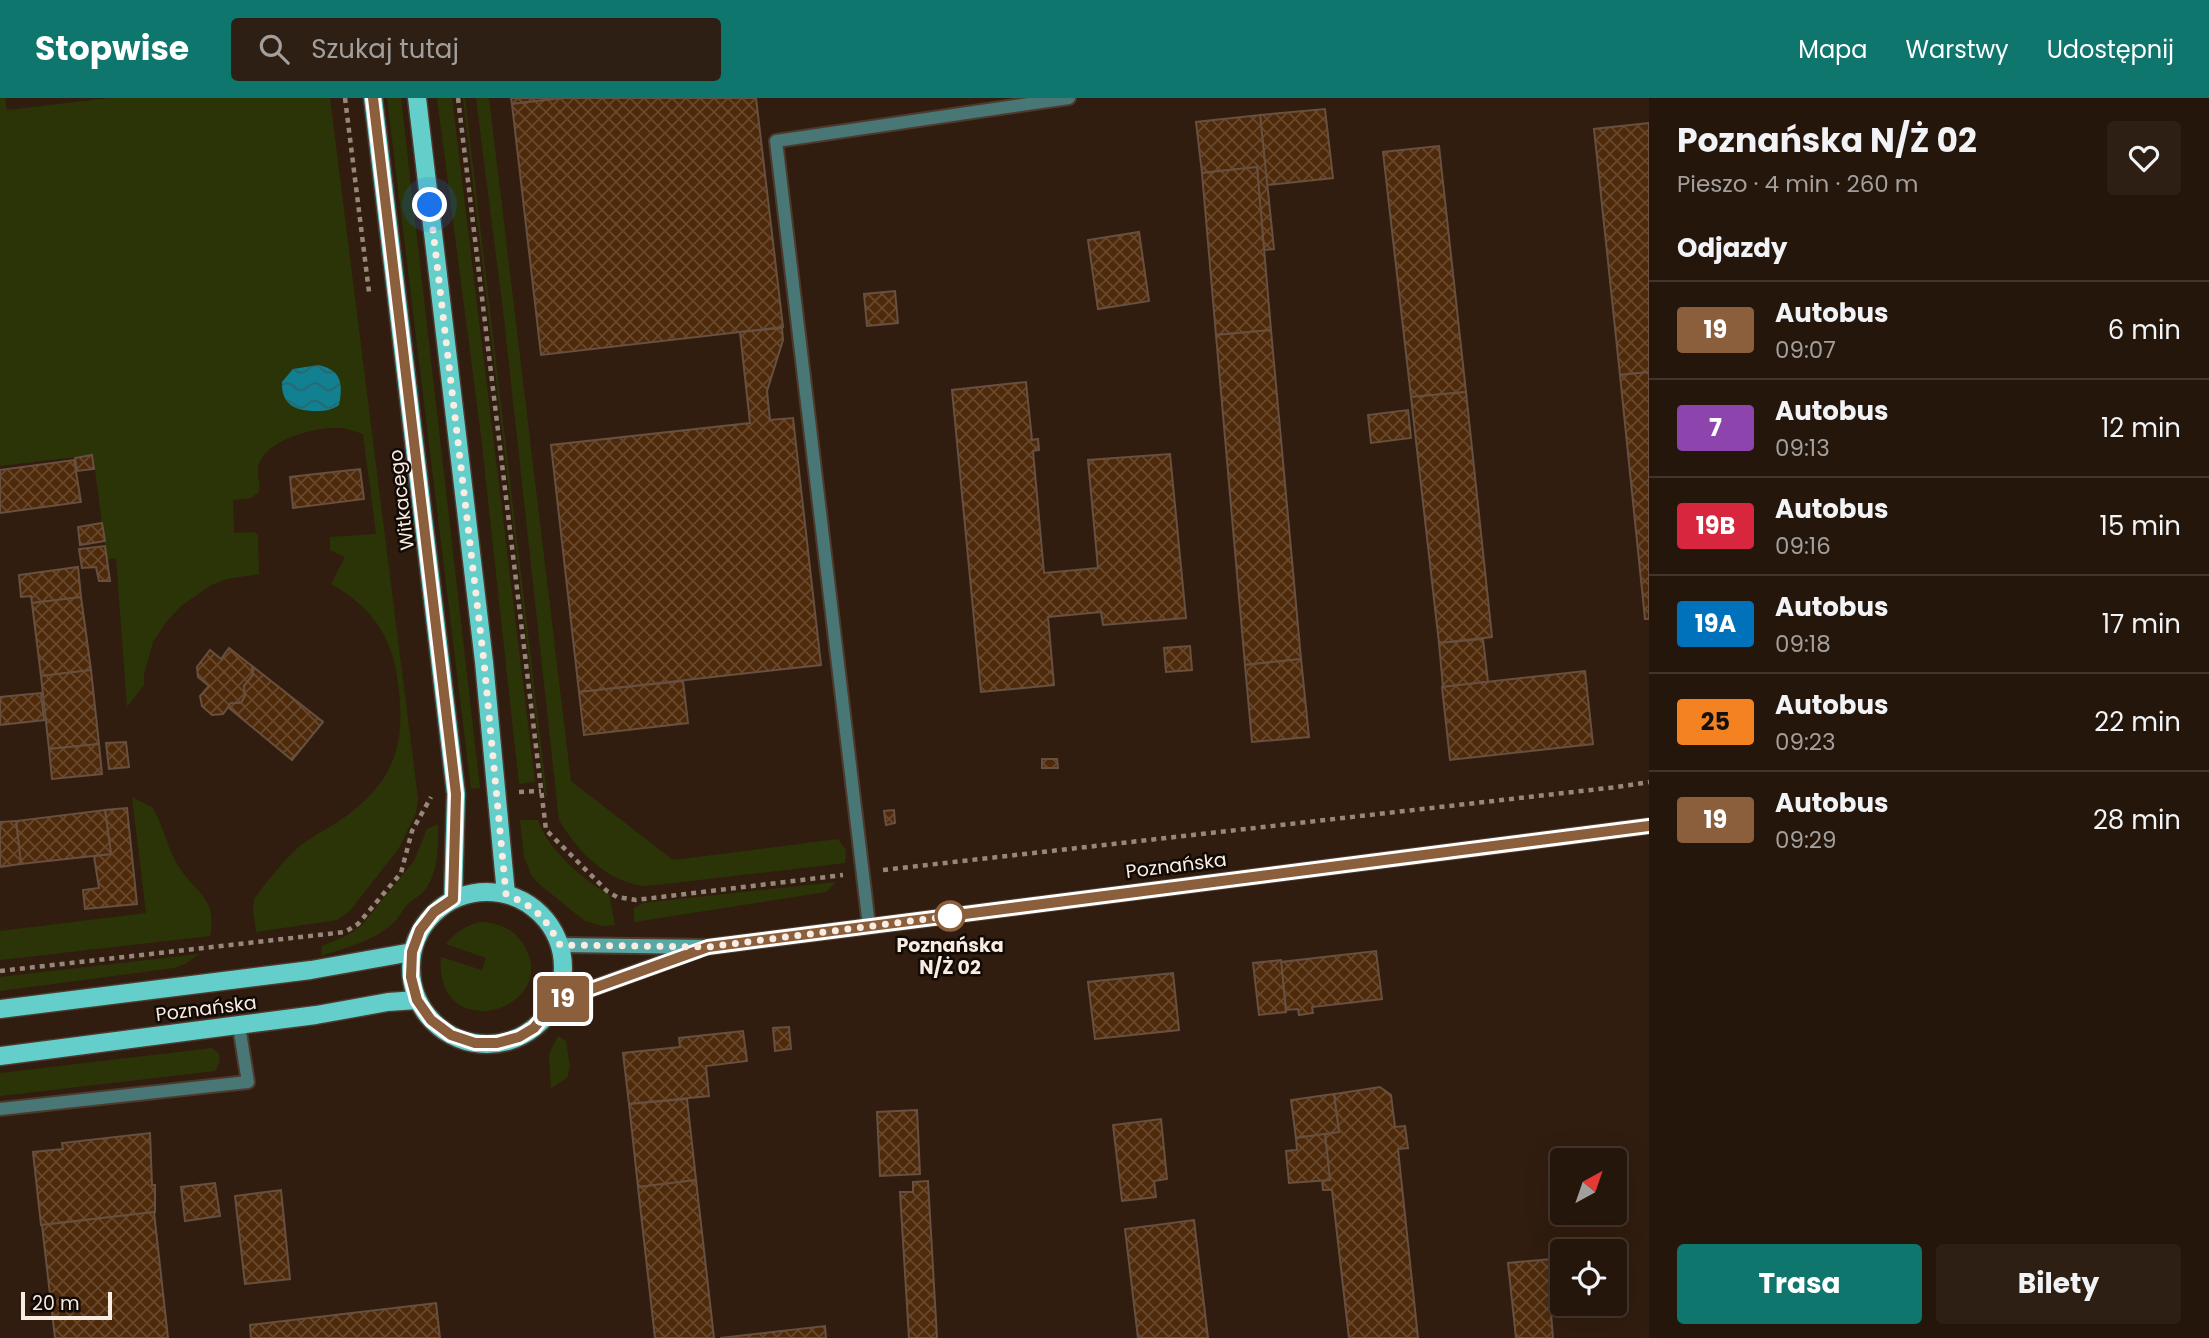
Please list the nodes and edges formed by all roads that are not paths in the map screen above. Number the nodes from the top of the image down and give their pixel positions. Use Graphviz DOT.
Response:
graph roads {
  1 [pos="373,98"];
  2 [pos="417,98"];
  3 [pos="1069,98"];
  4 [pos="1649,826"];
  5 [pos="506,894"];
  6 [pos="453,899"];
  7 [pos="869,926"];
  8 [pos="560,945"];
  9 [pos="708,947"];
  10 [pos="412,952"];
  11 [pos="417,1000"];
  12 [pos="555,1002"];
  13 [pos="0,1009"];
  14 [pos="239,1026"];
  15 [pos="0,1056"];
  16 [pos="0,1110"];
  1 -- 6 [label="main road, Witkacego"];
  2 -- 5 [label="main road"];
  3 -- 7 [label="lane"];
  4 -- 7 [label="main road, Poznańska"];
  5 -- 6 [label="main road"];
  5 -- 8 [label="main road"];
  6 -- 10 [label="main road"];
  7 -- 9 [label="main road, Poznańska"];
  8 -- 9 [label="main road, Poznańska"];
  8 -- 12 [label="main road"];
  9 -- 12 [label="main road, Poznańska"];
  10 -- 11 [label="main road"];
  10 -- 13 [label="main road, Poznańska"];
  11 -- 12 [label="main road"];
  11 -- 14 [label="main road, Poznańska"];
  14 -- 15 [label="main road, Poznańska"];
  14 -- 16 [label="lane"];
}
